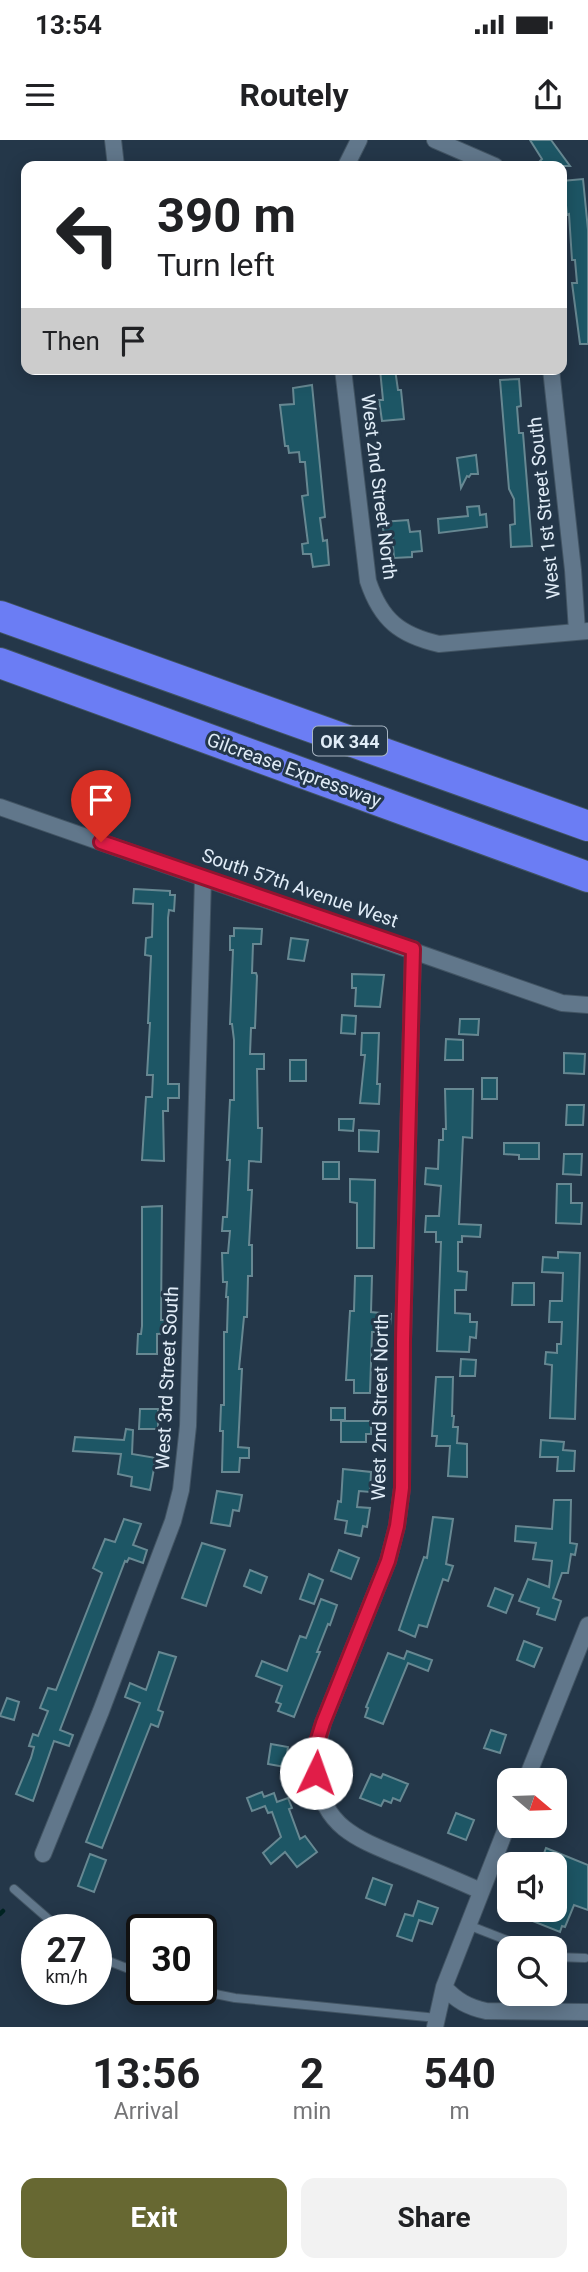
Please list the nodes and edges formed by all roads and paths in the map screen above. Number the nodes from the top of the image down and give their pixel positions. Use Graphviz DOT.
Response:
graph roads {
  1 [pos="113,140"];
  2 [pos="359,140"];
  3 [pos="435,140"];
  4 [pos="115,161"];
  5 [pos="348,161"];
  6 [pos="483,161"];
  7 [pos="344,375"];
  8 [pos="552,375"];
  9 [pos="0,616"];
  10 [pos="582,631"];
  11 [pos="0,663"];
  12 [pos="0,807"];
  13 [pos="588,826"];
  14 [pos="588,877"];
  15 [pos="203,878"];
  16 [pos="413,949"];
  17 [pos="588,1005"];
  18 [pos="588,1625"];
  19 [pos="531,1768"];
  20 [pos="502,1838"];
  21 [pos="43,1854"];
  22 [pos="14,1889"];
  23 [pos="481,1891"];
  24 [pos="43,1914"];
  25 [pos="468,1925"];
  26 [pos="497,1936"];
  27 [pos="567,1957"];
  28 [pos="585,1958"];
  29 [pos="444,1987"];
  30 [pos="217,1994"];
  31 [pos="588,2011"];
  32 [pos="436,2023"];
  1 -- 4 [label="street"];
  2 -- 5 [label="street"];
  3 -- 6 [label="street"];
  7 -- 10 [label="street, West 2nd Street North"];
  8 -- 10 [label="street, West 1st Street South"];
  9 -- 13 [label="highway, OK 344"];
  11 -- 14 [label="highway, Gilcrease Expressway / OK 344"];
  12 -- 15 [label="street, South 57th Avenue West"];
  15 -- 16 [label="street, South 57th Avenue West"];
  15 -- 21 [label="street, West 3rd Street South"];
  16 -- 17 [label="street, South 57th Avenue West"];
  16 -- 23 [label="street, West 2nd Street North"];
  18 -- 19 [label="street"];
  20 -- 23 [label="street"];
  22 -- 24 [label="lane"];
  23 -- 25 [label="street"];
  25 -- 26 [label="lane"];
  25 -- 29 [label="street"];
  27 -- 28 [label="lane"];
  29 -- 31 [label="street"];
  29 -- 32 [label="street"];
  30 -- 32 [label="lane"];
}
